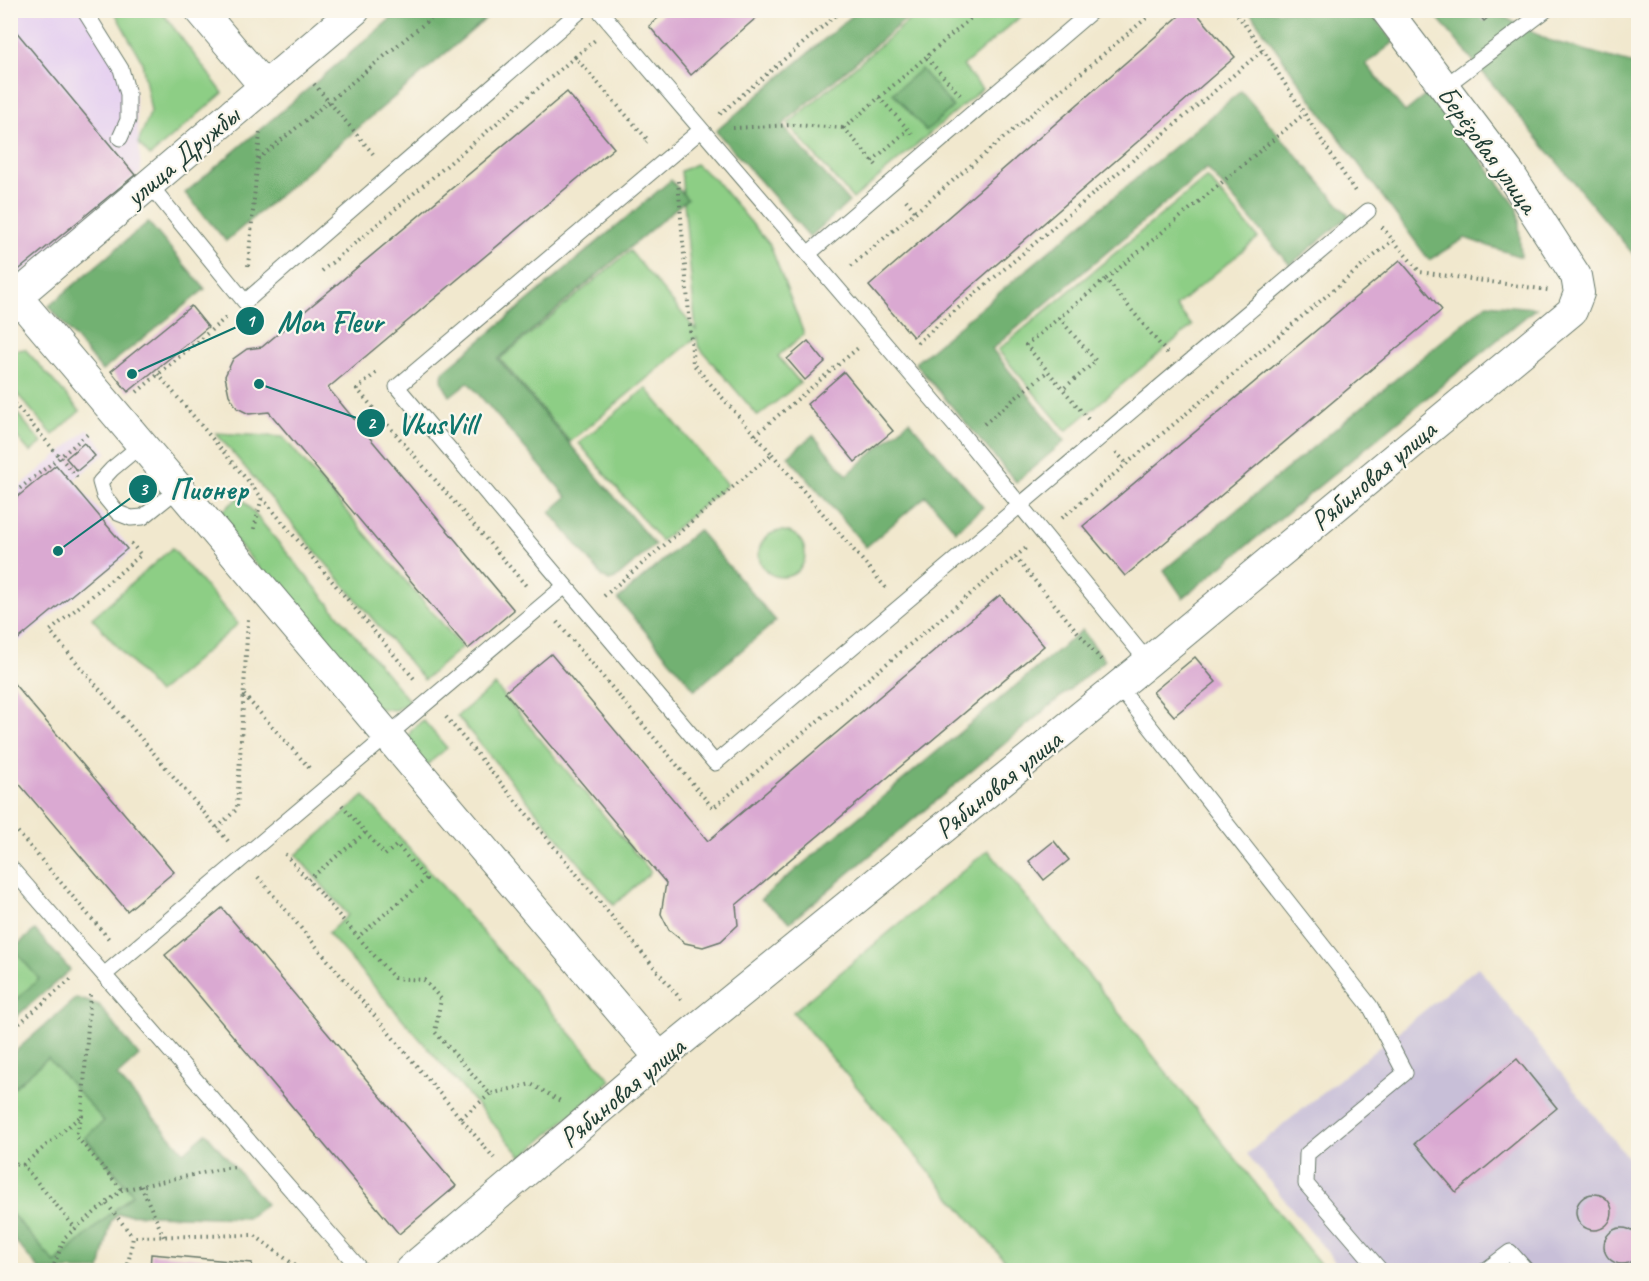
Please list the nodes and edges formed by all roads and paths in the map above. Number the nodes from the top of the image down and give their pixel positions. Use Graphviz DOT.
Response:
graph roads {
  1 [pos="84,10"];
  2 [pos="200,10"];
  3 [pos="355,10"];
  4 [pos="441,10"];
  5 [pos="581,10"];
  6 [pos="599,10"];
  7 [pos="842,10"];
  8 [pos="980,10"];
  9 [pos="1093,10"];
  10 [pos="1386,10"];
  11 [pos="1546,10"];
  12 [pos="1263,50"];
  13 [pos="926,57"];
  14 [pos="309,78"];
  15 [pos="264,86"];
  16 [pos="1444,87"];
  17 [pos="879,97"];
  18 [pos="328,101"];
  19 [pos="684,110"];
  20 [pos="974,112"];
  21 [pos="1304,114"];
  22 [pos="844,128"];
  23 [pos="723,129"];
  24 [pos="701,130"];
  25 [pos="908,130"];
  26 [pos="120,138"];
  27 [pos="928,152"];
  28 [pos="257,159"];
  29 [pos="664,161"];
  30 [pos="872,161"];
  31 [pos="391,175"];
  32 [pos="891,183"];
  33 [pos="148,184"];
  34 [pos="409,197"];
  35 [pos="1368,211"];
  36 [pos="916,212"];
  37 [pos="1393,240"];
  38 [pos="808,254"];
  39 [pos="1106,279"];
  40 [pos="1579,293"];
  41 [pos="14,300"];
  42 [pos="245,302"];
  43 [pos="1059,318"];
  44 [pos="876,333"];
  45 [pos="898,359"];
  46 [pos="1180,369"];
  47 [pos="1048,371"];
  48 [pos="1063,389"];
  49 [pos="10,399"];
  50 [pos="114,412"];
  51 [pos="979,428"];
  52 [pos="755,435"];
  53 [pos="1102,436"];
  54 [pos="141,445"];
  55 [pos="772,454"];
  56 [pos="60,457"];
  57 [pos="1127,464"];
  58 [pos="80,480"];
  59 [pos="178,489"];
  60 [pos="10,496"];
  61 [pos="1020,505"];
  62 [pos="1043,534"];
  63 [pos="128,540"];
  64 [pos="1015,557"];
  65 [pos="250,573"];
  66 [pos="565,586"];
  67 [pos="606,594"];
  68 [pos="901,606"];
  69 [pos="1148,662"];
  70 [pos="1118,686"];
  71 [pos="244,695"];
  72 [pos="387,735"];
  73 [pos="326,787"];
  74 [pos="217,828"];
  75 [pos="365,832"];
  76 [pos="279,848"];
  77 [pos="242,858"];
  78 [pos="10,867"];
  79 [pos="308,880"];
  80 [pos="358,937"];
  81 [pos="92,961"];
  82 [pos="104,975"];
  83 [pos="12,1028"];
  84 [pos="660,1058"];
  85 [pos="490,1094"];
  86 [pos="572,1107"];
  87 [pos="82,1115"];
  88 [pos="461,1118"];
  89 [pos="10,1162"];
  90 [pos="268,1164"];
  91 [pos="22,1165"];
  92 [pos="514,1182"];
  93 [pos="141,1186"];
  94 [pos="122,1190"];
  95 [pos="107,1204"];
  96 [pos="76,1229"];
  97 [pos="133,1237"];
  98 [pos="164,1237"];
  99 [pos="52,1270"];
  100 [pos="127,1270"];
  101 [pos="301,1270"];
  102 [pos="362,1270"];
  103 [pos="410,1270"];
  104 [pos="1380,1270"];
  105 [pos="1486,1270"];
  106 [pos="1526,1270"];
  1 -- 26 [label="lane"];
  2 -- 15 [label="street"];
  3 -- 15 [label="street, улица Дружбы"];
  4 -- 18 [label="path"];
  5 -- 31 [label="lane"];
  6 -- 19 [label="lane"];
  7 -- 24 [label="path"];
  8 -- 13 [label="path"];
  9 -- 20 [label="lane"];
  10 -- 16 [label="street, Берёзовая улица"];
  11 -- 16 [label="lane"];
  12 -- 45 [label="path"];
  13 -- 17 [label="path"];
  13 -- 20 [label="path"];
  14 -- 18 [label="path"];
  15 -- 28 [label="path"];
  15 -- 33 [label="street, улица Дружбы"];
  16 -- 40 [label="street, Берёзовая улица"];
  17 -- 22 [label="path"];
  17 -- 25 [label="path"];
  18 -- 28 [label="path"];
  18 -- 31 [label="path"];
  19 -- 24 [label="lane"];
  19 -- 29 [label="path"];
  20 -- 27 [label="lane"];
  21 -- 39 [label="path"];
  22 -- 23 [label="path"];
  22 -- 30 [label="path"];
  24 -- 29 [label="lane"];
  24 -- 38 [label="lane"];
  25 -- 27 [label="path"];
  25 -- 30 [label="path"];
  27 -- 32 [label="lane"];
  28 -- 42 [label="path"];
  29 -- 52 [label="path"];
  29 -- 66 [label="lane"];
  30 -- 32 [label="path"];
  31 -- 34 [label="path"];
  31 -- 42 [label="lane"];
  32 -- 36 [label="path"];
  32 -- 38 [label="lane"];
  33 -- 41 [label="street, улица Дружбы"];
  33 -- 42 [label="lane"];
  35 -- 46 [label="lane"];
  37 -- 57 [label="path"];
  38 -- 44 [label="lane"];
  39 -- 43 [label="path"];
  39 -- 46 [label="path"];
  40 -- 69 [label="street, Рябиновая улица"];
  41 -- 50 [label="street"];
  42 -- 50 [label="path"];
  43 -- 47 [label="path"];
  43 -- 48 [label="path"];
  44 -- 45 [label="lane"];
  44 -- 52 [label="path"];
  45 -- 61 [label="lane"];
  46 -- 53 [label="lane"];
  47 -- 48 [label="path"];
  47 -- 51 [label="path"];
  48 -- 53 [label="path"];
  49 -- 56 [label="path"];
  50 -- 54 [label="street"];
  50 -- 56 [label="path"];
  52 -- 55 [label="path"];
  53 -- 57 [label="path"];
  53 -- 61 [label="lane"];
  54 -- 59 [label="street"];
  54 -- 59 [label="lane"];
  55 -- 67 [label="path"];
  55 -- 68 [label="path"];
  56 -- 58 [label="path"];
  56 -- 60 [label="path"];
  57 -- 62 [label="path"];
  59 -- 65 [label="street"];
  61 -- 62 [label="lane"];
  61 -- 68 [label="lane"];
  62 -- 64 [label="path"];
  62 -- 69 [label="lane"];
  63 -- 74 [label="path"];
  65 -- 71 [label="path"];
  65 -- 72 [label="street"];
  66 -- 68 [label="lane"];
  66 -- 72 [label="lane"];
  69 -- 70 [label="street, Рябиновая улица"];
  70 -- 84 [label="street, Рябиновая улица"];
  70 -- 104 [label="lane"];
  71 -- 73 [label="path"];
  71 -- 74 [label="path"];
  72 -- 73 [label="lane"];
  72 -- 84 [label="street"];
  73 -- 75 [label="path"];
  73 -- 77 [label="lane"];
  74 -- 77 [label="path"];
  75 -- 79 [label="path"];
  75 -- 80 [label="path"];
  76 -- 79 [label="path"];
  77 -- 82 [label="lane"];
  77 -- 88 [label="path"];
  78 -- 81 [label="lane"];
  79 -- 80 [label="path"];
  80 -- 85 [label="path"];
  81 -- 82 [label="lane"];
  81 -- 83 [label="path"];
  81 -- 87 [label="path"];
  82 -- 90 [label="lane"];
  84 -- 92 [label="street, Рябиновая улица"];
  85 -- 86 [label="path"];
  85 -- 88 [label="path"];
  87 -- 91 [label="path"];
  87 -- 94 [label="path"];
  88 -- 92 [label="path"];
  89 -- 91 [label="path"];
  90 -- 93 [label="path"];
  90 -- 102 [label="lane"];
  91 -- 96 [label="path"];
  92 -- 103 [label="street, Рябиновая улица"];
  93 -- 94 [label="path"];
  93 -- 98 [label="path"];
  94 -- 95 [label="path"];
  95 -- 96 [label="path"];
  95 -- 97 [label="path"];
  96 -- 99 [label="path"];
  97 -- 98 [label="path"];
  97 -- 100 [label="path"];
  98 -- 101 [label="path"];
  105 -- 106 [label="lane"];
}
